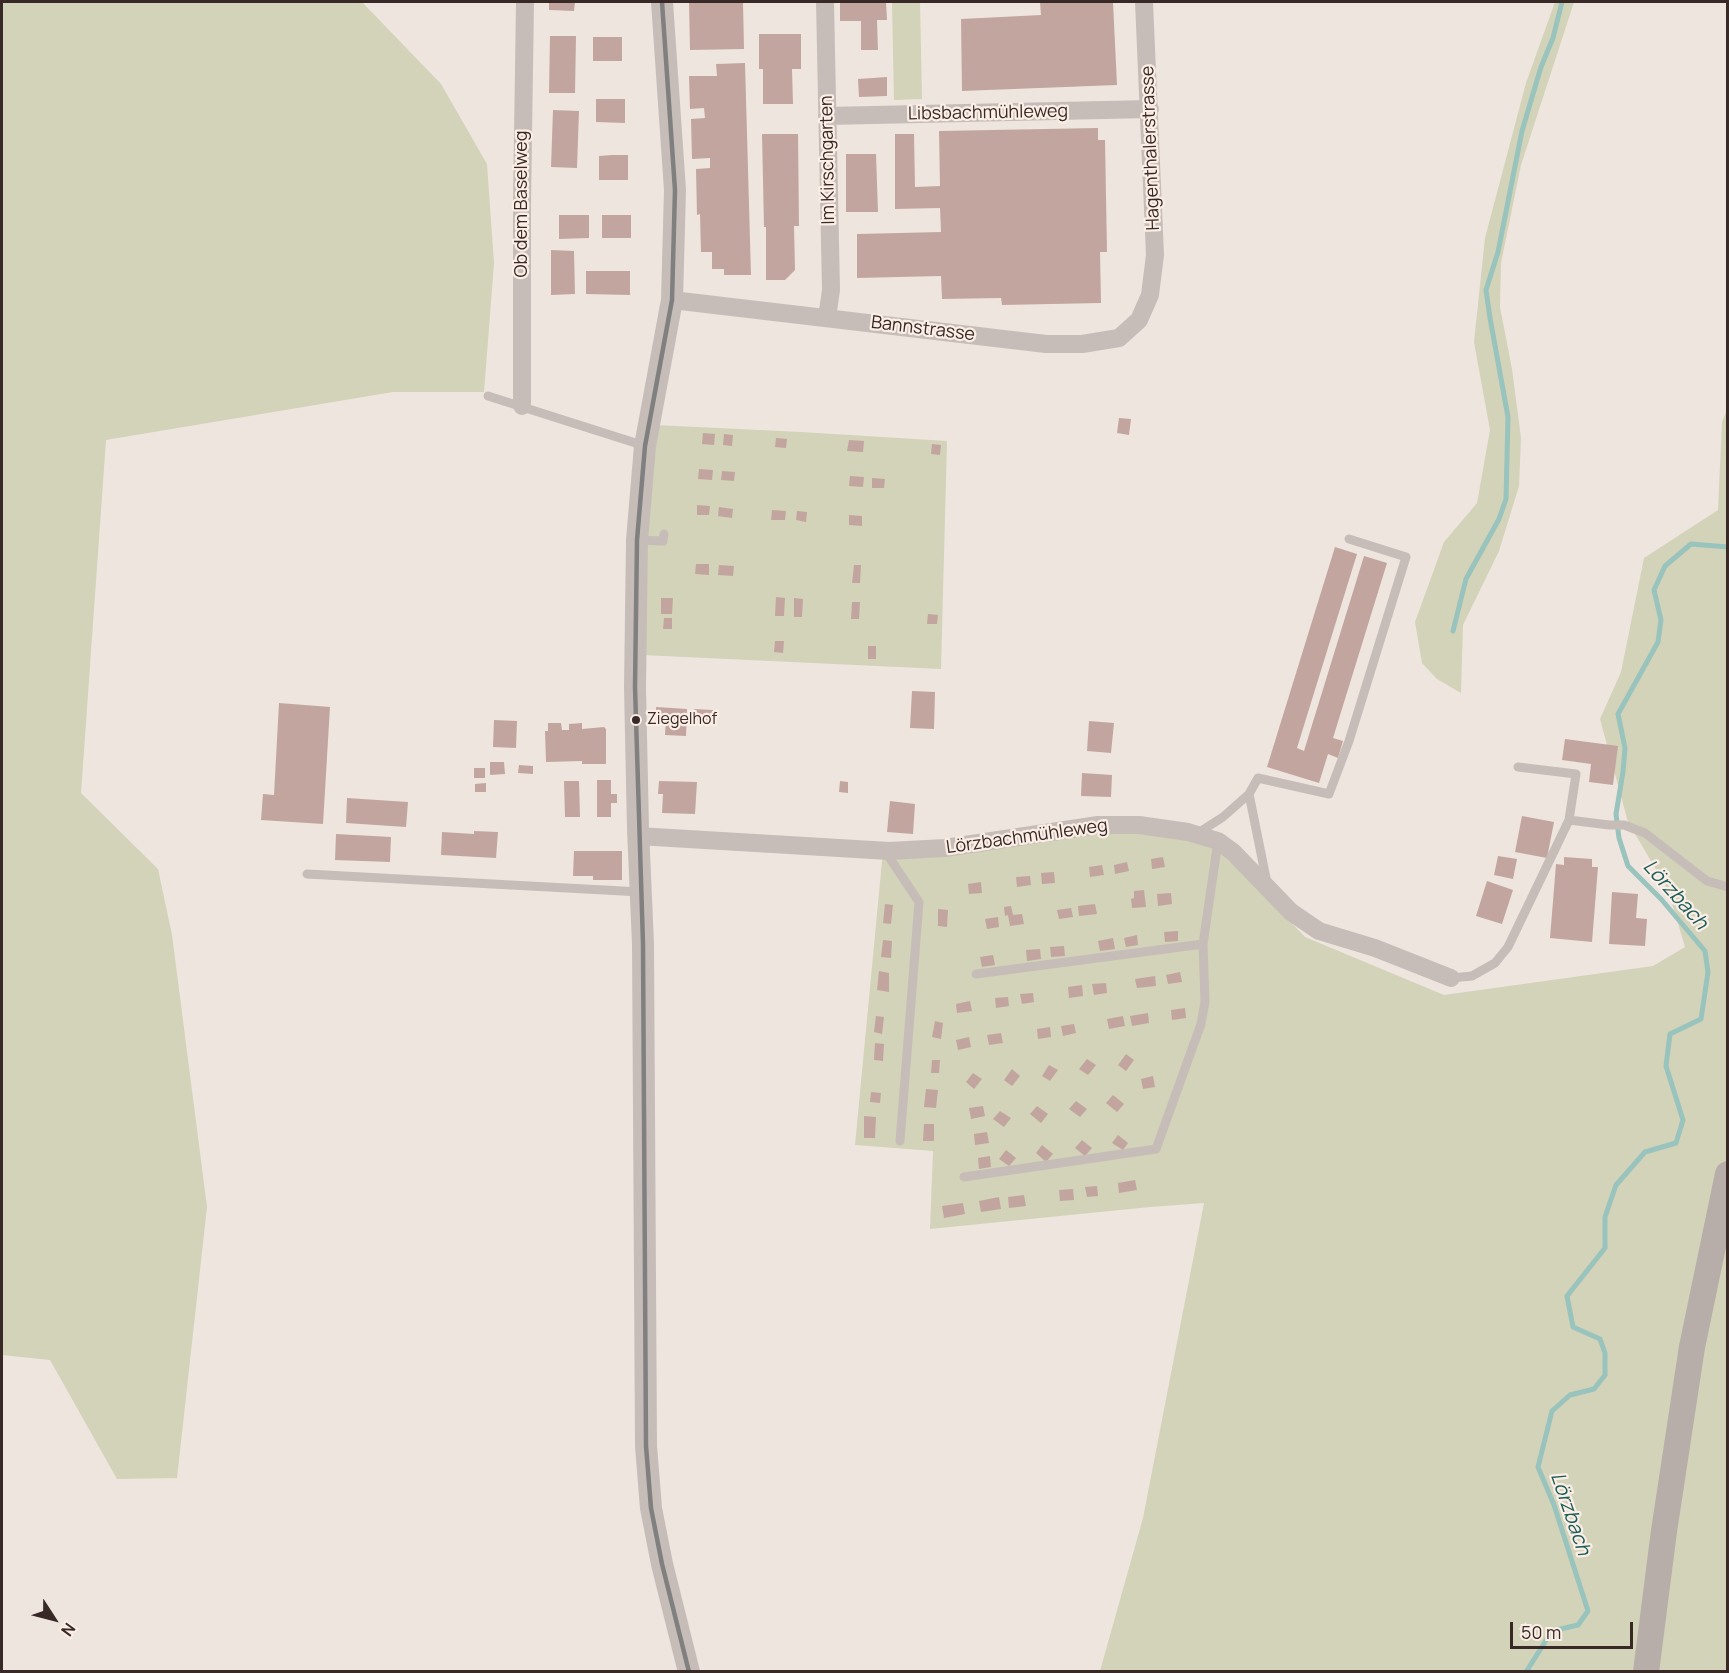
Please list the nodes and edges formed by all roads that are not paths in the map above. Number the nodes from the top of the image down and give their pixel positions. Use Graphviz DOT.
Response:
graph roads {
  1 [pos="525,2"];
  2 [pos="662,2"];
  3 [pos="825,2"];
  4 [pos="1144,2"];
  5 [pos="1150,109"];
  6 [pos="827,116"];
  7 [pos="1150,295"];
  8 [pos="672,300"];
  9 [pos="827,318"];
  10 [pos="488,396"];
  11 [pos="522,406"];
  12 [pos="645,446"];
  13 [pos="664,534"];
  14 [pos="1349,539"];
  15 [pos="637,540"];
  16 [pos="1518,767"];
  17 [pos="1249,794"];
  18 [pos="1569,820"];
  19 [pos="1196,834"];
  20 [pos="638,836"];
  21 [pos="1218,841"];
  22 [pos="889,851"];
  23 [pos="307,874"];
  24 [pos="1268,887"];
  25 [pos="1728,887"];
  26 [pos="640,892"];
  27 [pos="1203,944"];
  28 [pos="976,974"];
  29 [pos="1451,978"];
  30 [pos="900,1141"];
  31 [pos="1728,1174"];
  32 [pos="964,1177"];
  33 [pos="689,1671"];
  34 [pos="1646,1671"];
  1 -- 11 [label="street, Ob dem Baselweg"];
  2 -- 8 [label="street"];
  3 -- 6 [label="street, Im Kirschgarten"];
  4 -- 5 [label="street, Hagenthalerstrasse"];
  5 -- 6 [label="street, Libsbachmühleweg"];
  5 -- 7 [label="street, Hagenthalerstrasse"];
  6 -- 9 [label="street, Im Kirschgarten"];
  7 -- 9 [label="street, Bannstrasse"];
  8 -- 9 [label="street, Bannstrasse"];
  8 -- 12 [label="street"];
  10 -- 11 [label="lane"];
  11 -- 12 [label="lane"];
  12 -- 15 [label="street"];
  13 -- 15 [label="lane"];
  14 -- 17 [label="lane"];
  15 -- 20 [label="street"];
  16 -- 18 [label="lane, Lörzbachmühleweg"];
  17 -- 19 [label="lane"];
  17 -- 24 [label="lane"];
  18 -- 25 [label="lane"];
  18 -- 29 [label="lane, Lörzbachmühleweg"];
  19 -- 21 [label="street, Lörzbachmühleweg"];
  19 -- 22 [label="street, Lörzbachmühleweg"];
  20 -- 22 [label="street, Lörzbachmühleweg"];
  20 -- 26 [label="street"];
  21 -- 24 [label="street, Lörzbachmühleweg"];
  21 -- 27 [label="lane"];
  22 -- 30 [label="lane"];
  23 -- 26 [label="lane"];
  24 -- 29 [label="street, Lörzbachmühleweg"];
  26 -- 33 [label="street"];
  27 -- 28 [label="lane"];
  27 -- 32 [label="lane"];
  31 -- 34 [label="main road"];
}
